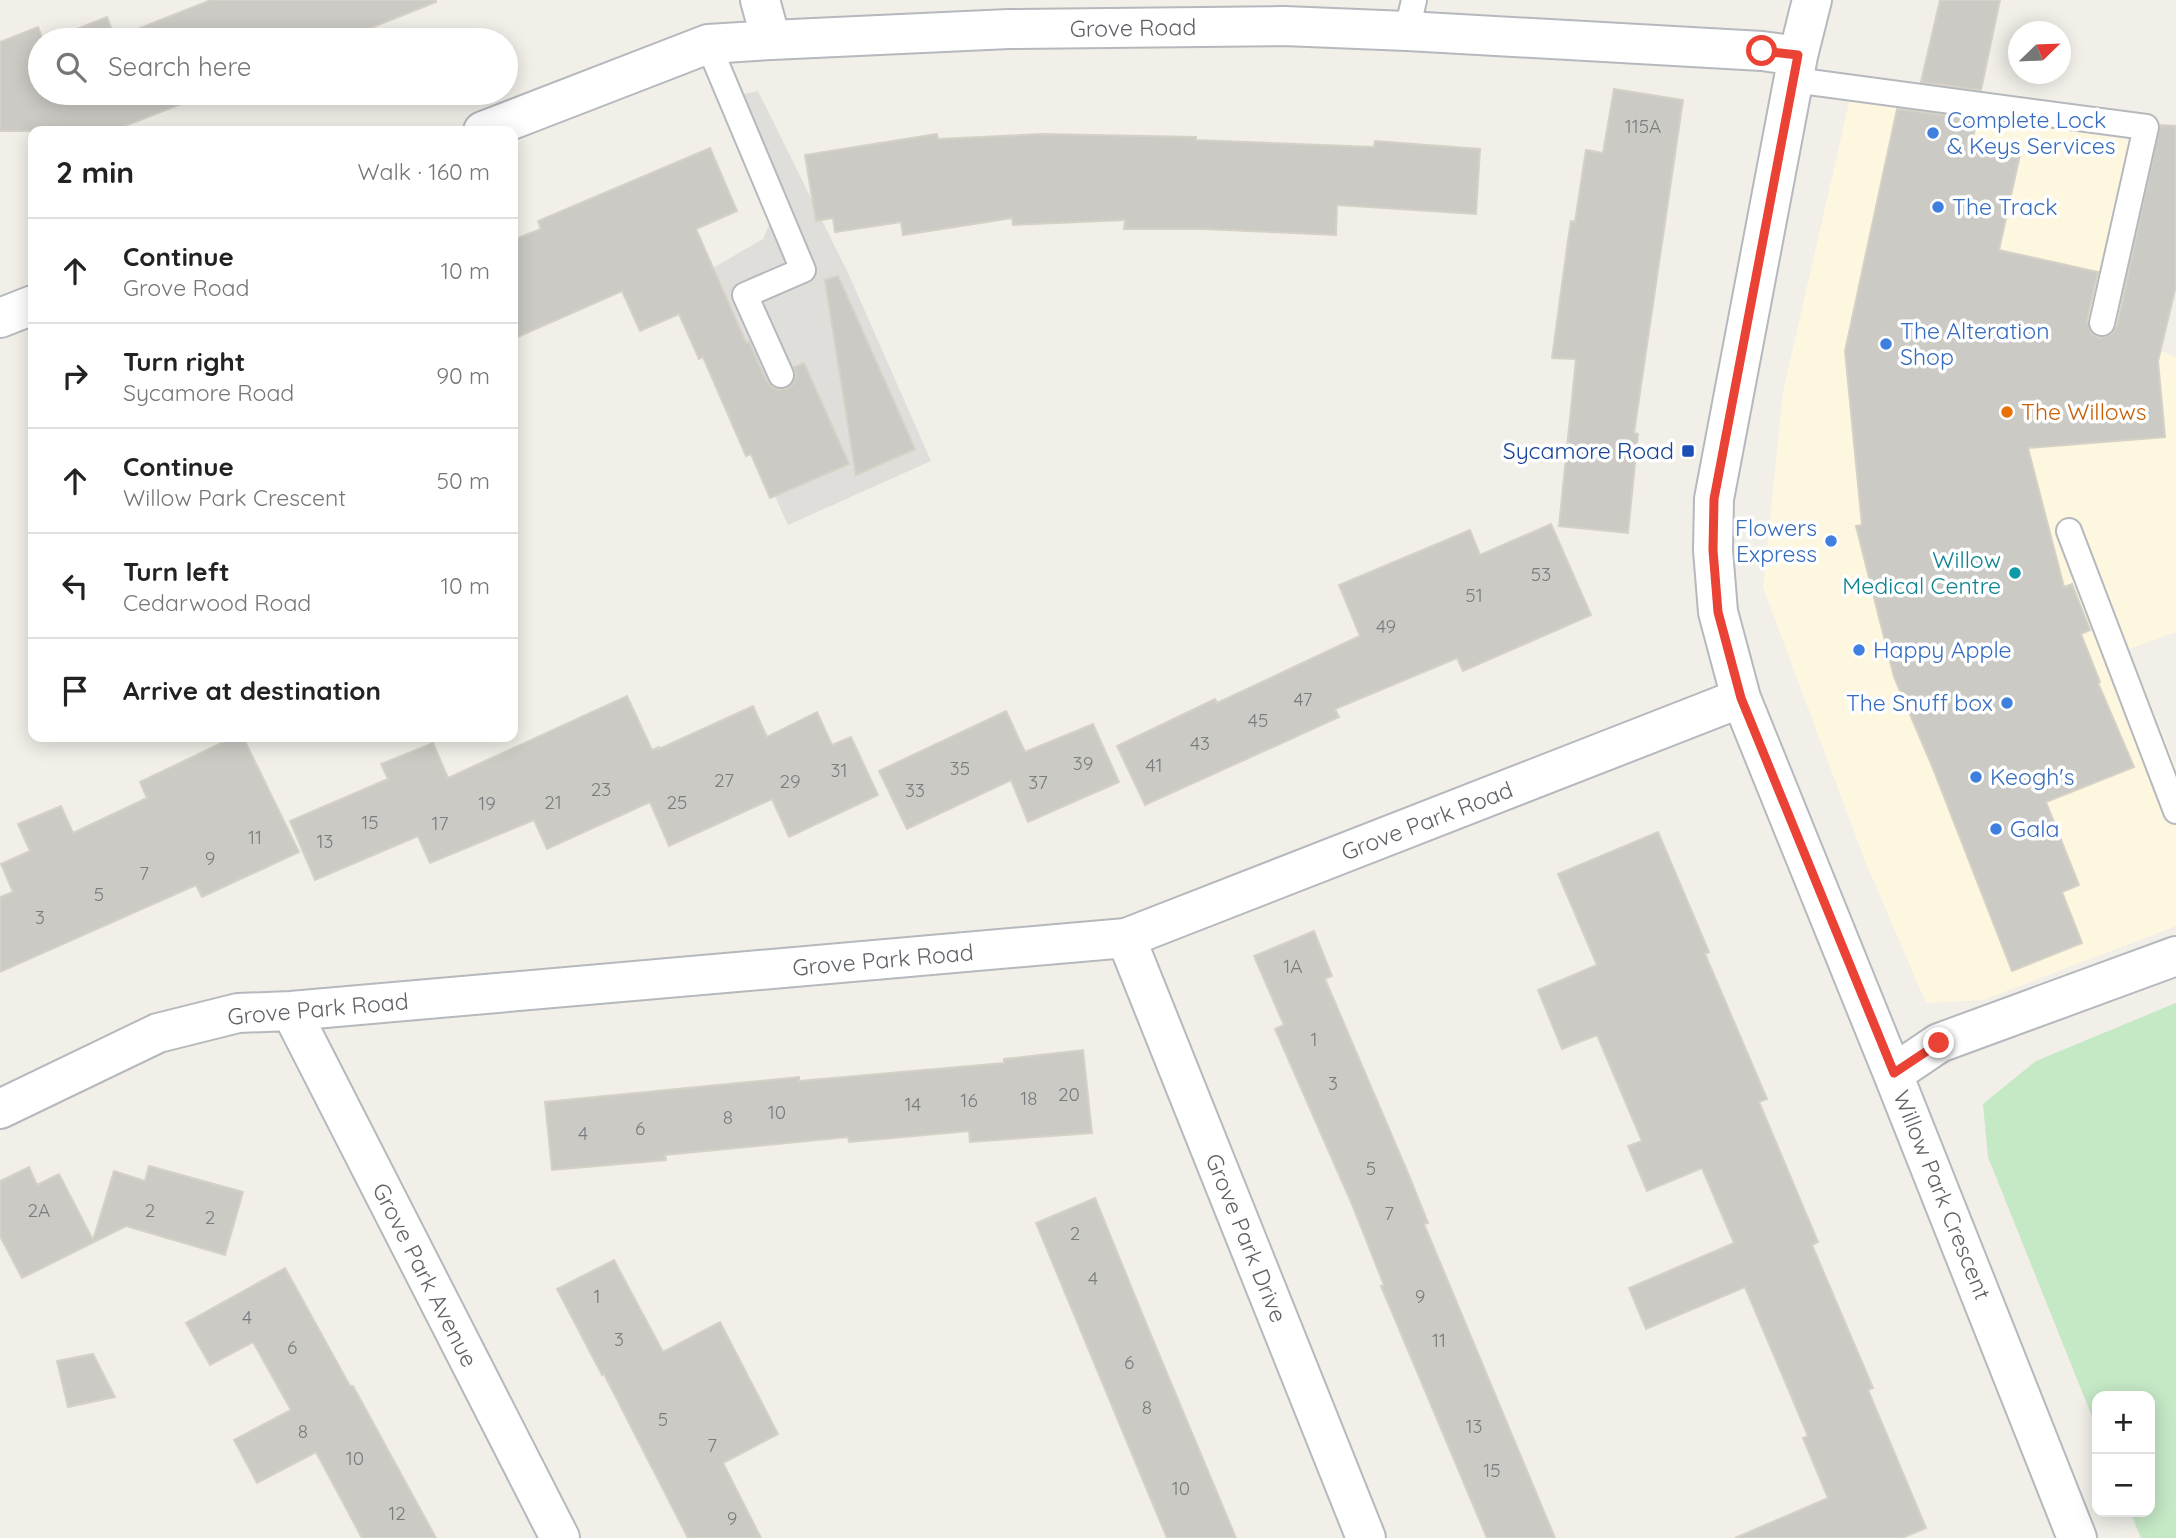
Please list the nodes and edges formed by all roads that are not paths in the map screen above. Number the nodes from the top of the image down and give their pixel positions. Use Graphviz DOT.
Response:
graph roads {
  1 [pos="761,0"];
  2 [pos="1812,0"];
  3 [pos="1284,13"];
  4 [pos="1411,15"];
  5 [pos="771,40"];
  6 [pos="708,44"];
  7 [pos="1796,68"];
  8 [pos="496,126"];
  9 [pos="28,307"];
  10 [pos="0,318"];
  11 [pos="2102,323"];
  12 [pos="781,375"];
  13 [pos="2069,531"];
  14 [pos="1741,698"];
  15 [pos="2176,811"];
  16 [pos="1126,938"];
  17 [pos="2176,956"];
  18 [pos="290,1011"];
  19 [pos="1894,1073"];
  20 [pos="1,1106"];
  21 [pos="560,1538"];
  22 [pos="1366,1538"];
  23 [pos="2077,1538"];
  1 -- 5 [label="street"];
  2 -- 7 [label="street"];
  3 -- 4 [label="street, Grove Road"];
  3 -- 5 [label="street, Grove Road"];
  4 -- 7 [label="street, Grove Road"];
  5 -- 6 [label="street, Grove Road"];
  6 -- 8 [label="street, Grove Road"];
  6 -- 12 [label="lane"];
  7 -- 11 [label="lane"];
  7 -- 14 [label="street"];
  9 -- 10 [label="street"];
  13 -- 15 [label="lane"];
  14 -- 16 [label="street, Grove Park Road"];
  14 -- 19 [label="street, Willow Park Crescent"];
  16 -- 18 [label="street, Grove Park Road"];
  16 -- 22 [label="street, Grove Park Drive"];
  17 -- 19 [label="street"];
  18 -- 20 [label="street, Grove Park Road"];
  18 -- 21 [label="street, Grove Park Avenue"];
  19 -- 23 [label="street, Willow Park Crescent"];
}
